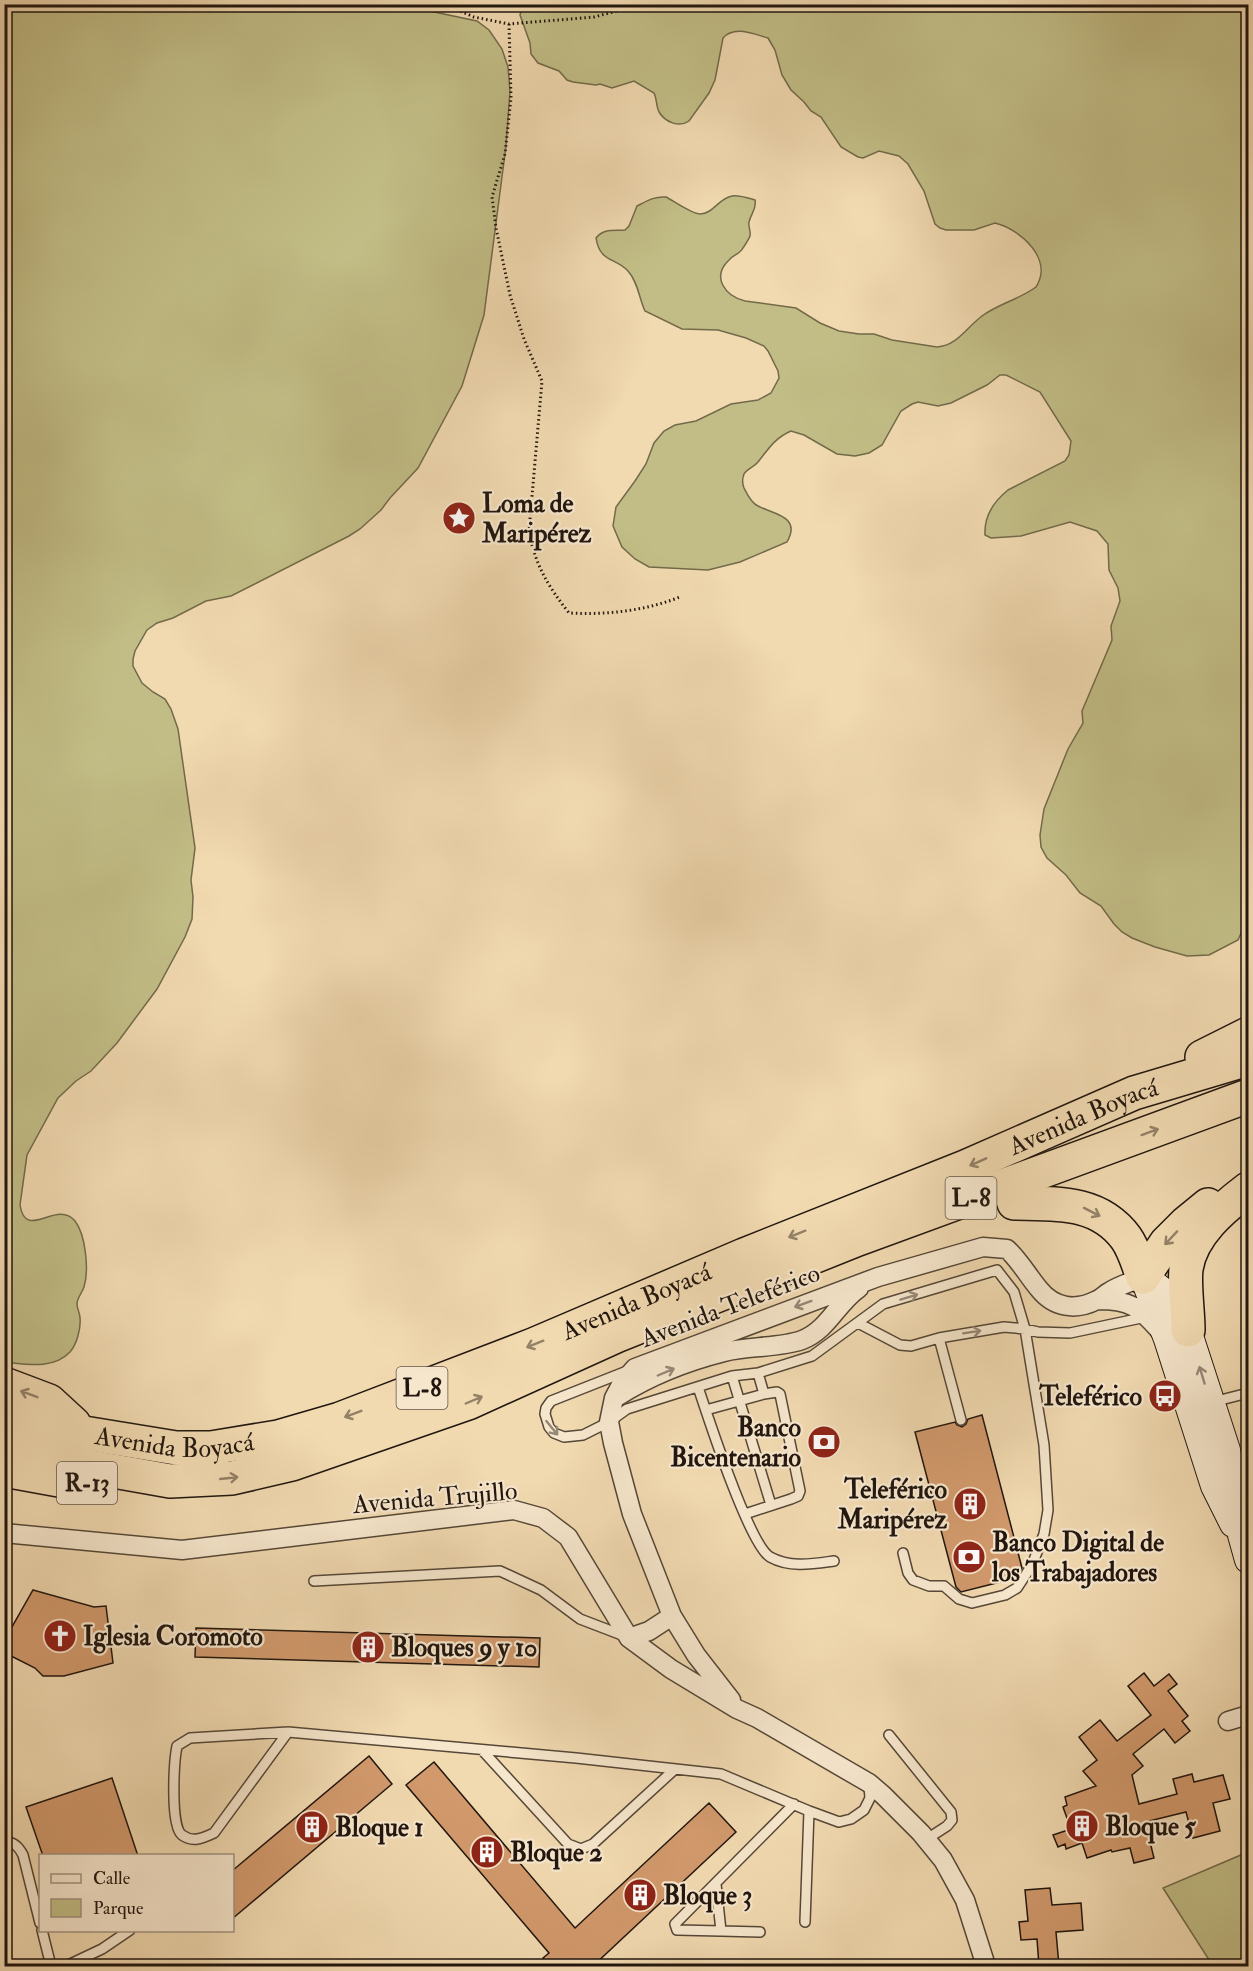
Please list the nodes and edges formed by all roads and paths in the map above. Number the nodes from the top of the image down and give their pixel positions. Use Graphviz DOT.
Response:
graph roads {
  1 [pos="631,4"];
  2 [pos="447,5"];
  3 [pos="509,24"];
  4 [pos="680,597"];
  5 [pos="1248,1034"];
  6 [pos="1248,1059"];
  7 [pos="1134,1093"];
  8 [pos="1248,1096"];
  9 [pos="1248,1120"];
  10 [pos="1245,1189"];
  11 [pos="1014,1203"];
  12 [pos="878,1276"];
  13 [pos="1143,1277"];
  14 [pos="702,1300"];
  15 [pos="1098,1300"];
  16 [pos="1148,1317"];
  17 [pos="858,1323"];
  18 [pos="1025,1329"];
  19 [pos="1178,1334"];
  20 [pos="939,1338"];
  21 [pos="635,1368"];
  22 [pos="758,1373"];
  23 [pos="732,1376"];
  24 [pos="4,1384"];
  25 [pos="698,1387"];
  26 [pos="1248,1393"];
  27 [pos="764,1394"];
  28 [pos="614,1398"];
  29 [pos="740,1401"];
  30 [pos="1211,1403"];
  31 [pos="706,1410"];
  32 [pos="4,1413"];
  33 [pos="961,1420"];
  34 [pos="609,1422"];
  35 [pos="84,1433"];
  36 [pos="4,1446"];
  37 [pos="1216,1453"];
  38 [pos="4,1470"];
  39 [pos="170,1481"];
  40 [pos="771,1505"];
  41 [pos="745,1514"];
  42 [pos="4,1533"];
  43 [pos="903,1553"];
  44 [pos="1248,1560"];
  45 [pos="834,1561"];
  46 [pos="314,1581"];
  47 [pos="672,1616"];
  48 [pos="629,1638"];
  49 [pos="737,1709"];
  50 [pos="1248,1715"];
  51 [pos="1228,1721"];
  52 [pos="288,1732"];
  53 [pos="889,1735"];
  54 [pos="482,1750"];
  55 [pos="675,1769"];
  56 [pos="869,1783"];
  57 [pos="794,1804"];
  58 [pos="808,1811"];
  59 [pos="927,1839"];
  60 [pos="4,1842"];
  61 [pos="716,1884"];
  62 [pos="39,1919"];
  63 [pos="806,1922"];
  64 [pos="42,1932"];
  65 [pos="127,1932"];
  66 [pos="721,1932"];
  67 [pos="760,1932"];
  68 [pos="51,1966"];
  69 [pos="66,1966"];
  70 [pos="986,1966"];
  1 -- 3 [label="path"];
  2 -- 3 [label="path"];
  3 -- 4 [label="path"];
  5 -- 7 [label="highway"];
  6 -- 7 [label="highway, Avenida Boyacá / L-8"];
  7 -- 35 [label="highway, Avenida Boyacá / L-8, one-way"];
  14 -- 8 [label="highway, Avenida Boyacá / L-8, one-way"];
  9 -- 11 [label="highway"];
  10 -- 13 [label="highway, one-way"];
  10 -- 19 [label="highway"];
  11 -- 13 [label="highway, one-way"];
  11 -- 14 [label="highway"];
  12 -- 15 [label="street, Avenida Teleférico"];
  12 -- 21 [label="street, Avenida Teleférico, one-way"];
  28 -- 12 [label="street, Avenida Teleférico, one-way"];
  13 -- 15 [label="street, Avenida Teleférico"];
  13 -- 19 [label="street"];
  39 -- 14 [label="highway, Avenida Boyacá / L-8, one-way"];
  15 -- 16 [label="street, Avenida Teleférico"];
  16 -- 18 [label="lane"];
  16 -- 19 [label="street, Avenida Teleférico"];
  17 -- 18 [label="lane, one-way"];
  17 -- 20 [label="lane"];
  17 -- 22 [label="lane"];
  20 -- 18 [label="lane, one-way"];
  18 -- 43 [label="lane"];
  30 -- 19 [label="street, one-way"];
  19 -- 37 [label="street"];
  20 -- 33 [label="lane"];
  21 -- 28 [label="street, Avenida Teleférico"];
  21 -- 34 [label="lane, one-way"];
  22 -- 23 [label="lane"];
  22 -- 27 [label="lane"];
  23 -- 25 [label="lane"];
  23 -- 29 [label="lane"];
  35 -- 24 [label="highway, R-13, one-way"];
  25 -- 31 [label="lane"];
  25 -- 34 [label="lane"];
  26 -- 30 [label="lane"];
  27 -- 29 [label="lane"];
  27 -- 40 [label="lane"];
  28 -- 34 [label="street, Avenida Teleférico"];
  29 -- 31 [label="lane"];
  29 -- 40 [label="lane"];
  30 -- 37 [label="street"];
  31 -- 41 [label="lane"];
  32 -- 35 [label="highway, Avenida Boyacá / L-8"];
  34 -- 47 [label="street, Avenida Teleférico"];
  36 -- 39 [label="highway, Avenida Boyacá / L-8"];
  37 -- 44 [label="street"];
  38 -- 39 [label="highway, R-13"];
  40 -- 41 [label="lane"];
  41 -- 45 [label="lane"];
  42 -- 48 [label="street, Avenida Trujillo"];
  46 -- 48 [label="lane"];
  47 -- 48 [label="street"];
  47 -- 49 [label="street, Avenida Teleférico"];
  48 -- 49 [label="street, Avenida Trujillo"];
  49 -- 56 [label="street, Avenida Trujillo"];
  50 -- 51 [label="street"];
  52 -- 52 [label="lane"];
  52 -- 54 [label="lane"];
  53 -- 59 [label="lane"];
  54 -- 55 [label="lane"];
  54 -- 55 [label="lane"];
  55 -- 57 [label="lane"];
  56 -- 58 [label="lane"];
  56 -- 59 [label="street, Avenida Trujillo"];
  57 -- 58 [label="lane"];
  57 -- 61 [label="lane"];
  58 -- 63 [label="lane"];
  59 -- 70 [label="street, Avenida Trujillo"];
  60 -- 62 [label="lane"];
  61 -- 66 [label="lane"];
  61 -- 66 [label="lane"];
  64 -- 68 [label="lane"];
  65 -- 69 [label="lane"];
  66 -- 67 [label="lane"];
}
